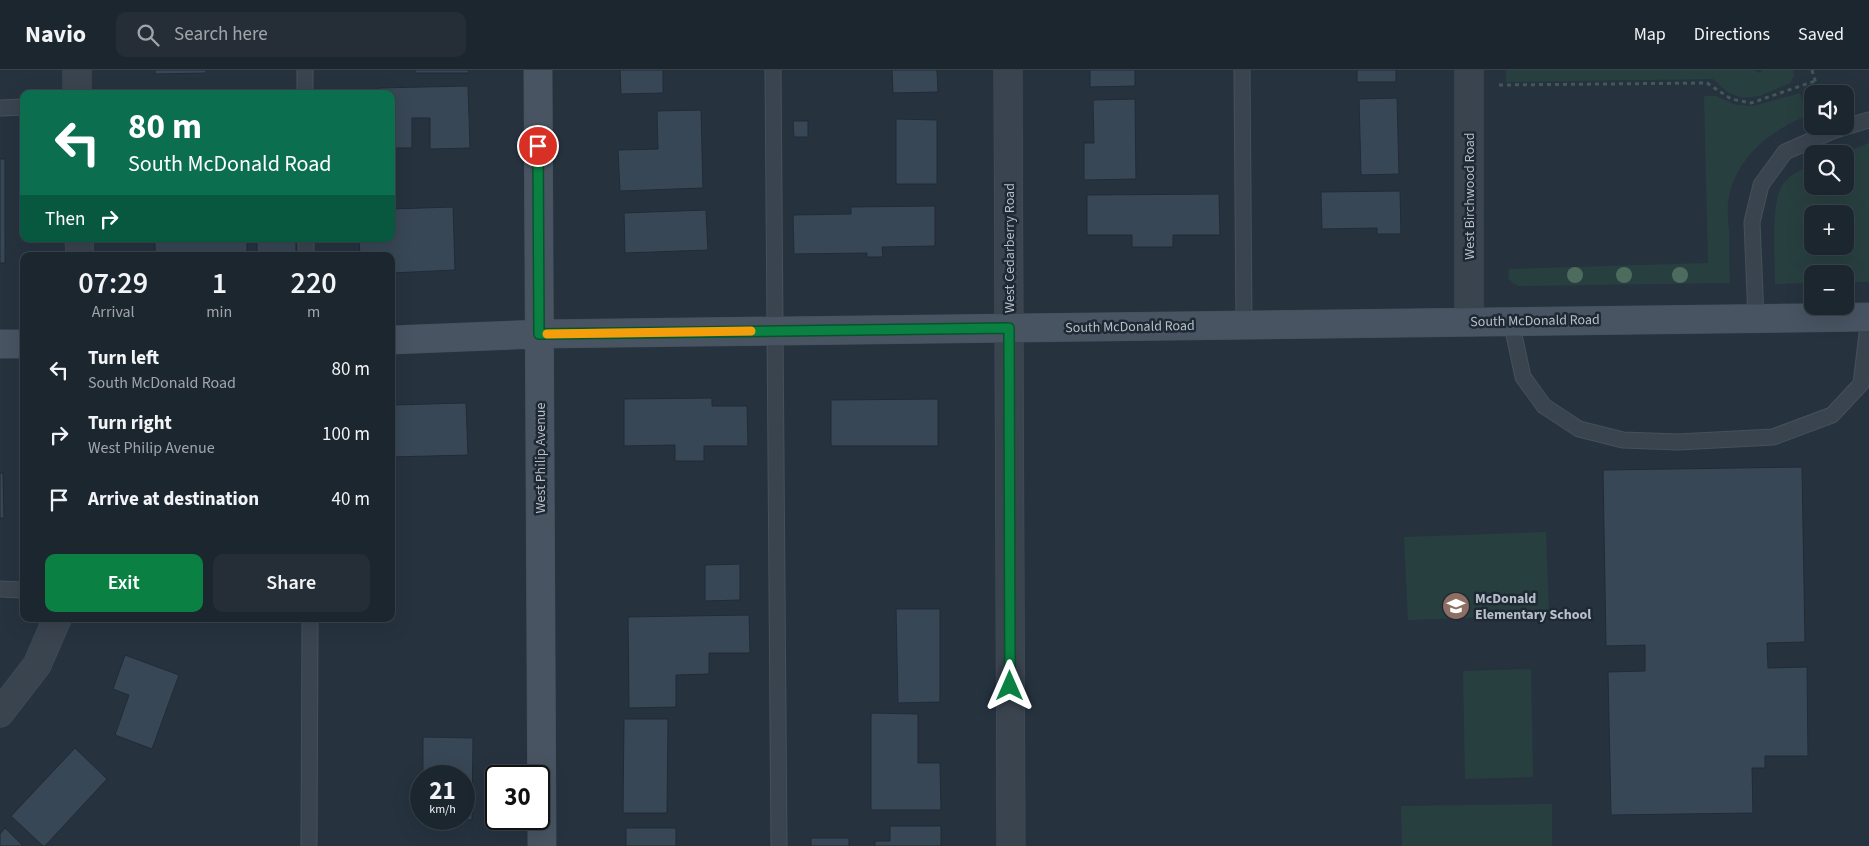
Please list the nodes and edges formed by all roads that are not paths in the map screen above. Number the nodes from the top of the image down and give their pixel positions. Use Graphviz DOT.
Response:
graph roads {
  1 [pos="77,70"];
  2 [pos="305,70"];
  3 [pos="538,70"];
  4 [pos="773,70"];
  5 [pos="1008,70"];
  6 [pos="1242,70"];
  7 [pos="1469,78"];
  8 [pos="77,90"];
  9 [pos="305,90"];
  10 [pos="20,107"];
  11 [pos="0,108"];
  12 [pos="1869,120"];
  13 [pos="1869,317"];
  14 [pos="1756,318"];
  15 [pos="1470,321"];
  16 [pos="1511,321"];
  17 [pos="1244,324"];
  18 [pos="1009,328"];
  19 [pos="774,331"];
  20 [pos="539,334"];
  21 [pos="395,340"];
  22 [pos="0,344"];
  23 [pos="20,344"];
  24 [pos="0,589"];
  25 [pos="20,590"];
  26 [pos="56,622"];
  27 [pos="310,622"];
  28 [pos="0,713"];
  29 [pos="306,845"];
  30 [pos="542,846"];
  31 [pos="779,846"];
  32 [pos="1011,846"];
  1 -- 8 [label="street"];
  2 -- 9 [label="lane"];
  3 -- 20 [label="street, West Philip Avenue"];
  4 -- 19 [label="lane"];
  5 -- 18 [label="street, West Cedarberry Road"];
  6 -- 17 [label="lane"];
  7 -- 15 [label="street, West Birchwood Road"];
  10 -- 11 [label="lane"];
  12 -- 14 [label="lane"];
  13 -- 14 [label="street, South McDonald Road"];
  13 -- 16 [label="lane"];
  14 -- 16 [label="street, South McDonald Road"];
  15 -- 16 [label="street, South McDonald Road"];
  15 -- 17 [label="street, South McDonald Road"];
  17 -- 18 [label="street, South McDonald Road"];
  18 -- 19 [label="street, South McDonald Road"];
  18 -- 32 [label="street, West Cedarberry Road"];
  19 -- 20 [label="street, South McDonald Road"];
  19 -- 31 [label="lane"];
  20 -- 21 [label="street, South McDonald Road"];
  20 -- 30 [label="street, West Philip Avenue"];
  22 -- 23 [label="street"];
  24 -- 25 [label="lane"];
  26 -- 28 [label="street"];
  27 -- 29 [label="lane"];
}
